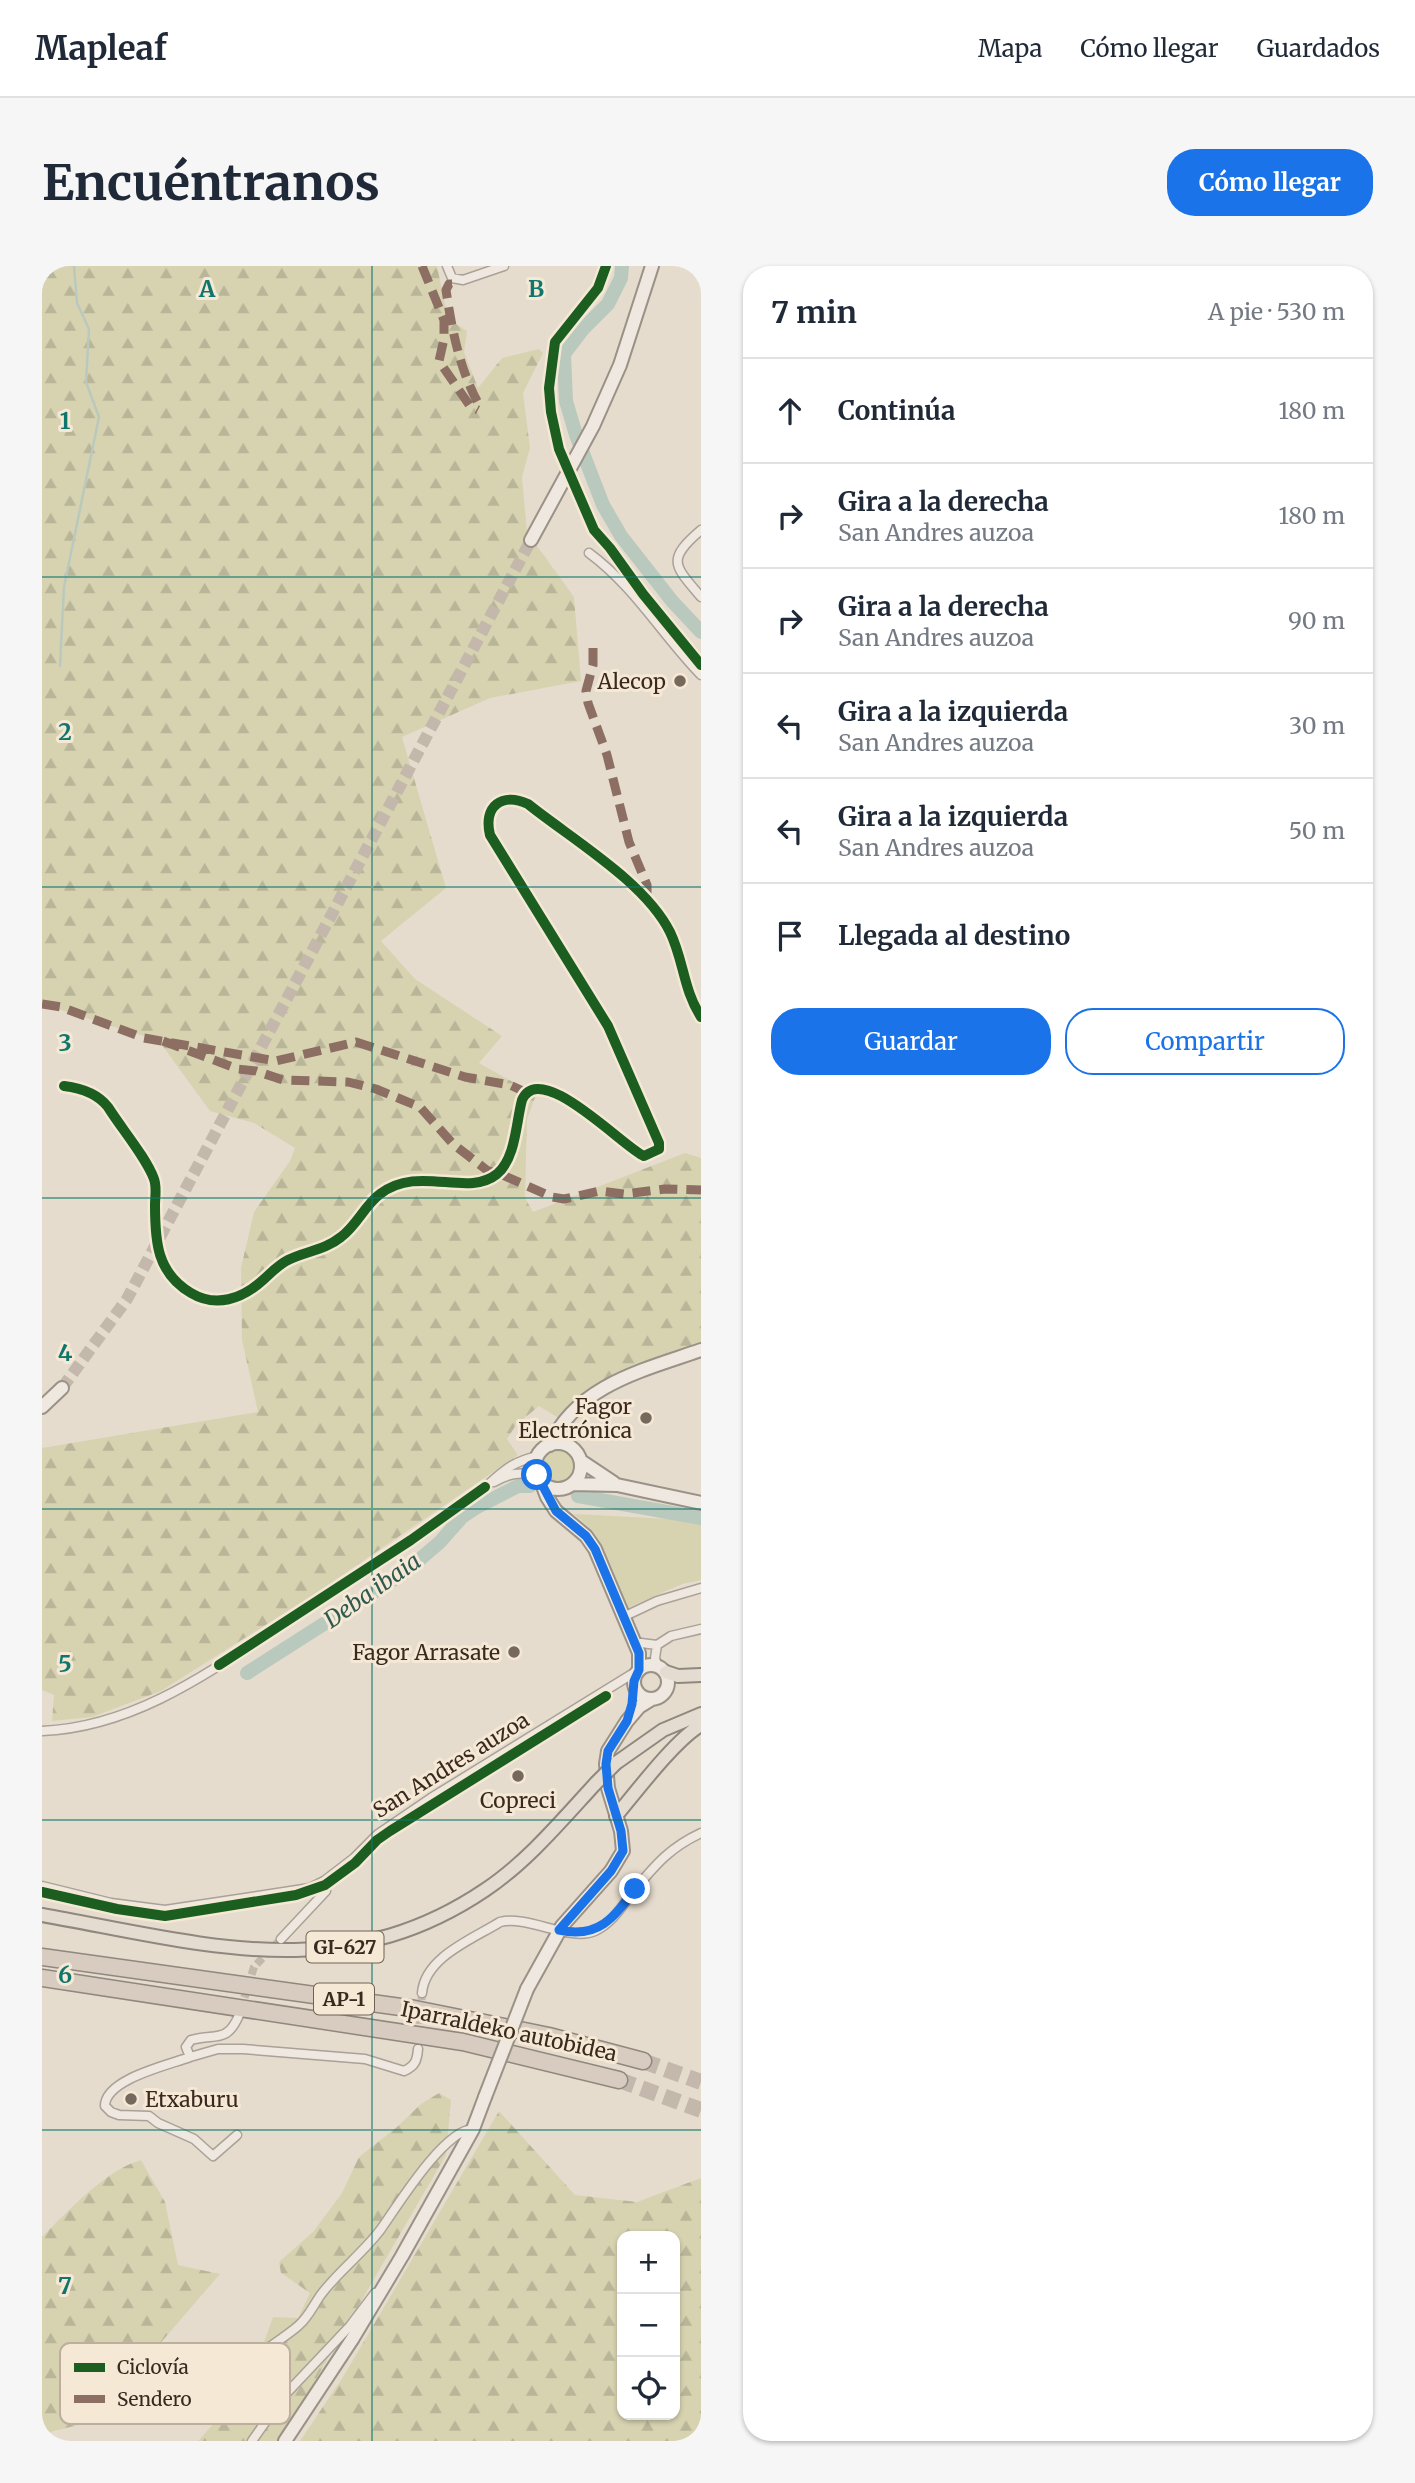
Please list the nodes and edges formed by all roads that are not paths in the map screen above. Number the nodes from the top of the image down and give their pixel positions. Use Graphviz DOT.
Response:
graph roads {
  1 [pos="447,266"];
  2 [pos="504,266"];
  3 [pos="652,266"];
  4 [pos="701,530"];
  5 [pos="531,540"];
  6 [pos="589,553"];
  7 [pos="701,597"];
  8 [pos="701,675"];
  9 [pos="687,992"];
  10 [pos="701,998"];
  11 [pos="701,1017"];
  12 [pos="64,1086"];
  13 [pos="698,1351"];
  14 [pos="62,1388"];
  15 [pos="42,1407"];
  16 [pos="569,1416"];
  17 [pos="550,1445"];
  18 [pos="573,1448"];
  19 [pos="538,1456"];
  20 [pos="581,1461"];
  21 [pos="539,1478"];
  22 [pos="617,1485"];
  23 [pos="568,1486"];
  24 [pos="485,1487"];
  25 [pos="701,1503"];
  26 [pos="565,1517"];
  27 [pos="701,1587"];
  28 [pos="624,1617"];
  29 [pos="701,1629"];
  30 [pos="641,1643"];
  31 [pos="657,1645"];
  32 [pos="659,1668"];
  33 [pos="638,1670"];
  34 [pos="701,1675"];
  35 [pos="634,1686"];
  36 [pos="652,1699"];
  37 [pos="701,1714"];
  38 [pos="627,1721"];
  39 [pos="701,1726"];
  40 [pos="42,1731"];
  41 [pos="616,1816"];
  42 [pos="701,1833"];
  43 [pos="324,1881"];
  44 [pos="42,1886"];
  45 [pos="42,1915"];
  46 [pos="559,1930"];
  47 [pos="281,1938"];
  48 [pos="42,1957"];
  49 [pos="42,1978"];
  50 [pos="422,1993"];
  51 [pos="239,2015"];
  52 [pos="418,2049"];
  53 [pos="191,2057"];
  54 [pos="643,2062"];
  55 [pos="619,2080"];
  56 [pos="472,2129"];
  57 [pos="237,2135"];
  58 [pos="382,2290"];
  59 [pos="275,2343"];
  60 [pos="290,2390"];
  61 [pos="264,2424"];
  62 [pos="252,2441"];
  63 [pos="285,2441"];
  1 -- 2 [label="street"];
  3 -- 5 [label="street"];
  4 -- 7 [label="street"];
  6 -- 8 [label="street"];
  9 -- 10 [label="street"];
  9 -- 11 [label="street"];
  9 -- 12 [label="street"];
  13 -- 16 [label="street"];
  14 -- 15 [label="street"];
  16 -- 17 [label="street"];
  16 -- 18 [label="street"];
  17 -- 18 [label="street"];
  17 -- 19 [label="street"];
  18 -- 20 [label="street"];
  19 -- 21 [label="street"];
  19 -- 24 [label="street"];
  20 -- 22 [label="street"];
  20 -- 23 [label="street"];
  21 -- 23 [label="street"];
  21 -- 24 [label="street"];
  21 -- 26 [label="street"];
  22 -- 23 [label="street"];
  22 -- 25 [label="street"];
  23 -- 26 [label="street"];
  24 -- 40 [label="street"];
  26 -- 28 [label="street"];
  27 -- 28 [label="street"];
  28 -- 30 [label="street"];
  28 -- 33 [label="street"];
  29 -- 31 [label="street"];
  30 -- 31 [label="street"];
  30 -- 32 [label="street"];
  31 -- 32 [label="street"];
  32 -- 33 [label="street, San Andres auzoa"];
  32 -- 34 [label="main road"];
  32 -- 36 [label="street"];
  33 -- 35 [label="street"];
  33 -- 43 [label="street, San Andres auzoa"];
  35 -- 36 [label="street"];
  35 -- 38 [label="street"];
  36 -- 38 [label="street"];
  37 -- 45 [label="main road, GI-627, bridge"];
  38 -- 41 [label="street"];
  39 -- 41 [label="main road"];
  41 -- 46 [label="street"];
  42 -- 46 [label="street"];
  43 -- 44 [label="street, San Andres auzoa"];
  43 -- 47 [label="street, San Andres auzoa"];
  46 -- 50 [label="street"];
  46 -- 56 [label="street, bridge"];
  48 -- 54 [label="highway, Iparraldeko autobidea / AP-1"];
  49 -- 55 [label="highway, AP-1"];
  51 -- 53 [label="street"];
  52 -- 53 [label="street"];
  53 -- 57 [label="street"];
  56 -- 58 [label="street"];
  56 -- 59 [label="street"];
  58 -- 60 [label="street"];
  58 -- 63 [label="street"];
  61 -- 62 [label="street"];
}
